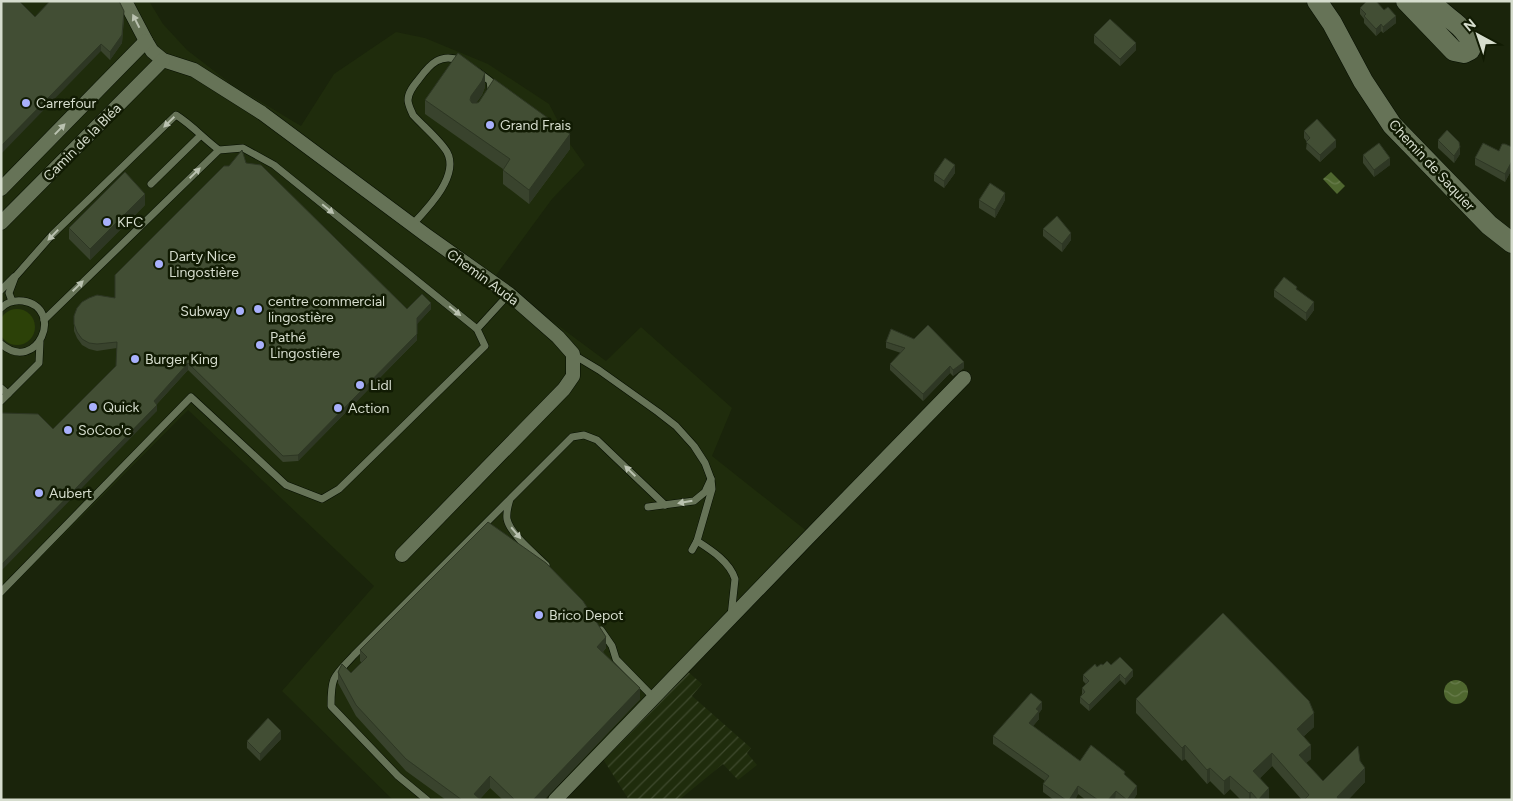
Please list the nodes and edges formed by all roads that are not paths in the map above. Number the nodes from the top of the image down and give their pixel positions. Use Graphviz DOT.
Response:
graph roads {
  1 [pos="125,1"];
  2 [pos="1317,1"];
  3 [pos="1406,1"];
  4 [pos="1430,1"];
  5 [pos="146,41"];
  6 [pos="163,60"];
  7 [pos="467,64"];
  8 [pos="475,70"];
  9 [pos="484,100"];
  10 [pos="200,136"];
  11 [pos="219,150"];
  12 [pos="151,184"];
  13 [pos="1,188"];
  14 [pos="1,223"];
  15 [pos="412,225"];
  16 [pos="1512,243"];
  17 [pos="15,277"];
  18 [pos="1,290"];
  19 [pos="510,294"];
  20 [pos="12,301"];
  21 [pos="1,308"];
  22 [pos="44,320"];
  23 [pos="477,329"];
  24 [pos="40,342"];
  25 [pos="1,344"];
  26 [pos="573,354"];
  27 [pos="964,378"];
  28 [pos="1,388"];
  29 [pos="8,394"];
  30 [pos="1,401"];
  31 [pos="711,479"];
  32 [pos="510,500"];
  33 [pos="648,506"];
  34 [pos="665,506"];
  35 [pos="697,541"];
  36 [pos="692,550"];
  37 [pos="402,555"];
  38 [pos="550,569"];
  39 [pos="1,592"];
  40 [pos="731,617"];
  41 [pos="598,625"];
  42 [pos="653,697"];
  43 [pos="427,800"];
  44 [pos="554,800"];
  5 -- 1 [label="street, one-way"];
  2 -- 16 [label="street, Chemin de Saquier"];
  3 -- 4 [label="street"];
  5 -- 6 [label="street"];
  13 -- 5 [label="street, Camin de la Bléa, one-way"];
  6 -- 14 [label="street, Camin de la Bléa"];
  6 -- 15 [label="street, Chemin Auda"];
  7 -- 15 [label="lane"];
  8 -- 9 [label="lane"];
  10 -- 11 [label="lane"];
  10 -- 12 [label="lane"];
  10 -- 17 [label="lane, one-way"];
  22 -- 11 [label="lane, one-way"];
  11 -- 23 [label="lane, one-way"];
  15 -- 19 [label="street, Chemin Auda"];
  17 -- 18 [label="lane"];
  17 -- 20 [label="lane"];
  19 -- 23 [label="lane"];
  19 -- 26 [label="street, Chemin Auda"];
  20 -- 21 [label="lane"];
  20 -- 22 [label="lane"];
  22 -- 24 [label="lane"];
  23 -- 39 [label="lane"];
  24 -- 25 [label="lane"];
  24 -- 29 [label="lane"];
  26 -- 31 [label="lane"];
  26 -- 37 [label="street"];
  27 -- 40 [label="street"];
  28 -- 29 [label="lane"];
  29 -- 30 [label="lane"];
  31 -- 34 [label="lane, one-way"];
  31 -- 35 [label="lane"];
  34 -- 32 [label="lane, one-way"];
  32 -- 38 [label="lane, one-way"];
  32 -- 43 [label="lane"];
  33 -- 34 [label="lane"];
  35 -- 36 [label="lane"];
  35 -- 40 [label="lane"];
  40 -- 42 [label="street"];
  41 -- 42 [label="lane"];
  42 -- 44 [label="street"];
}
